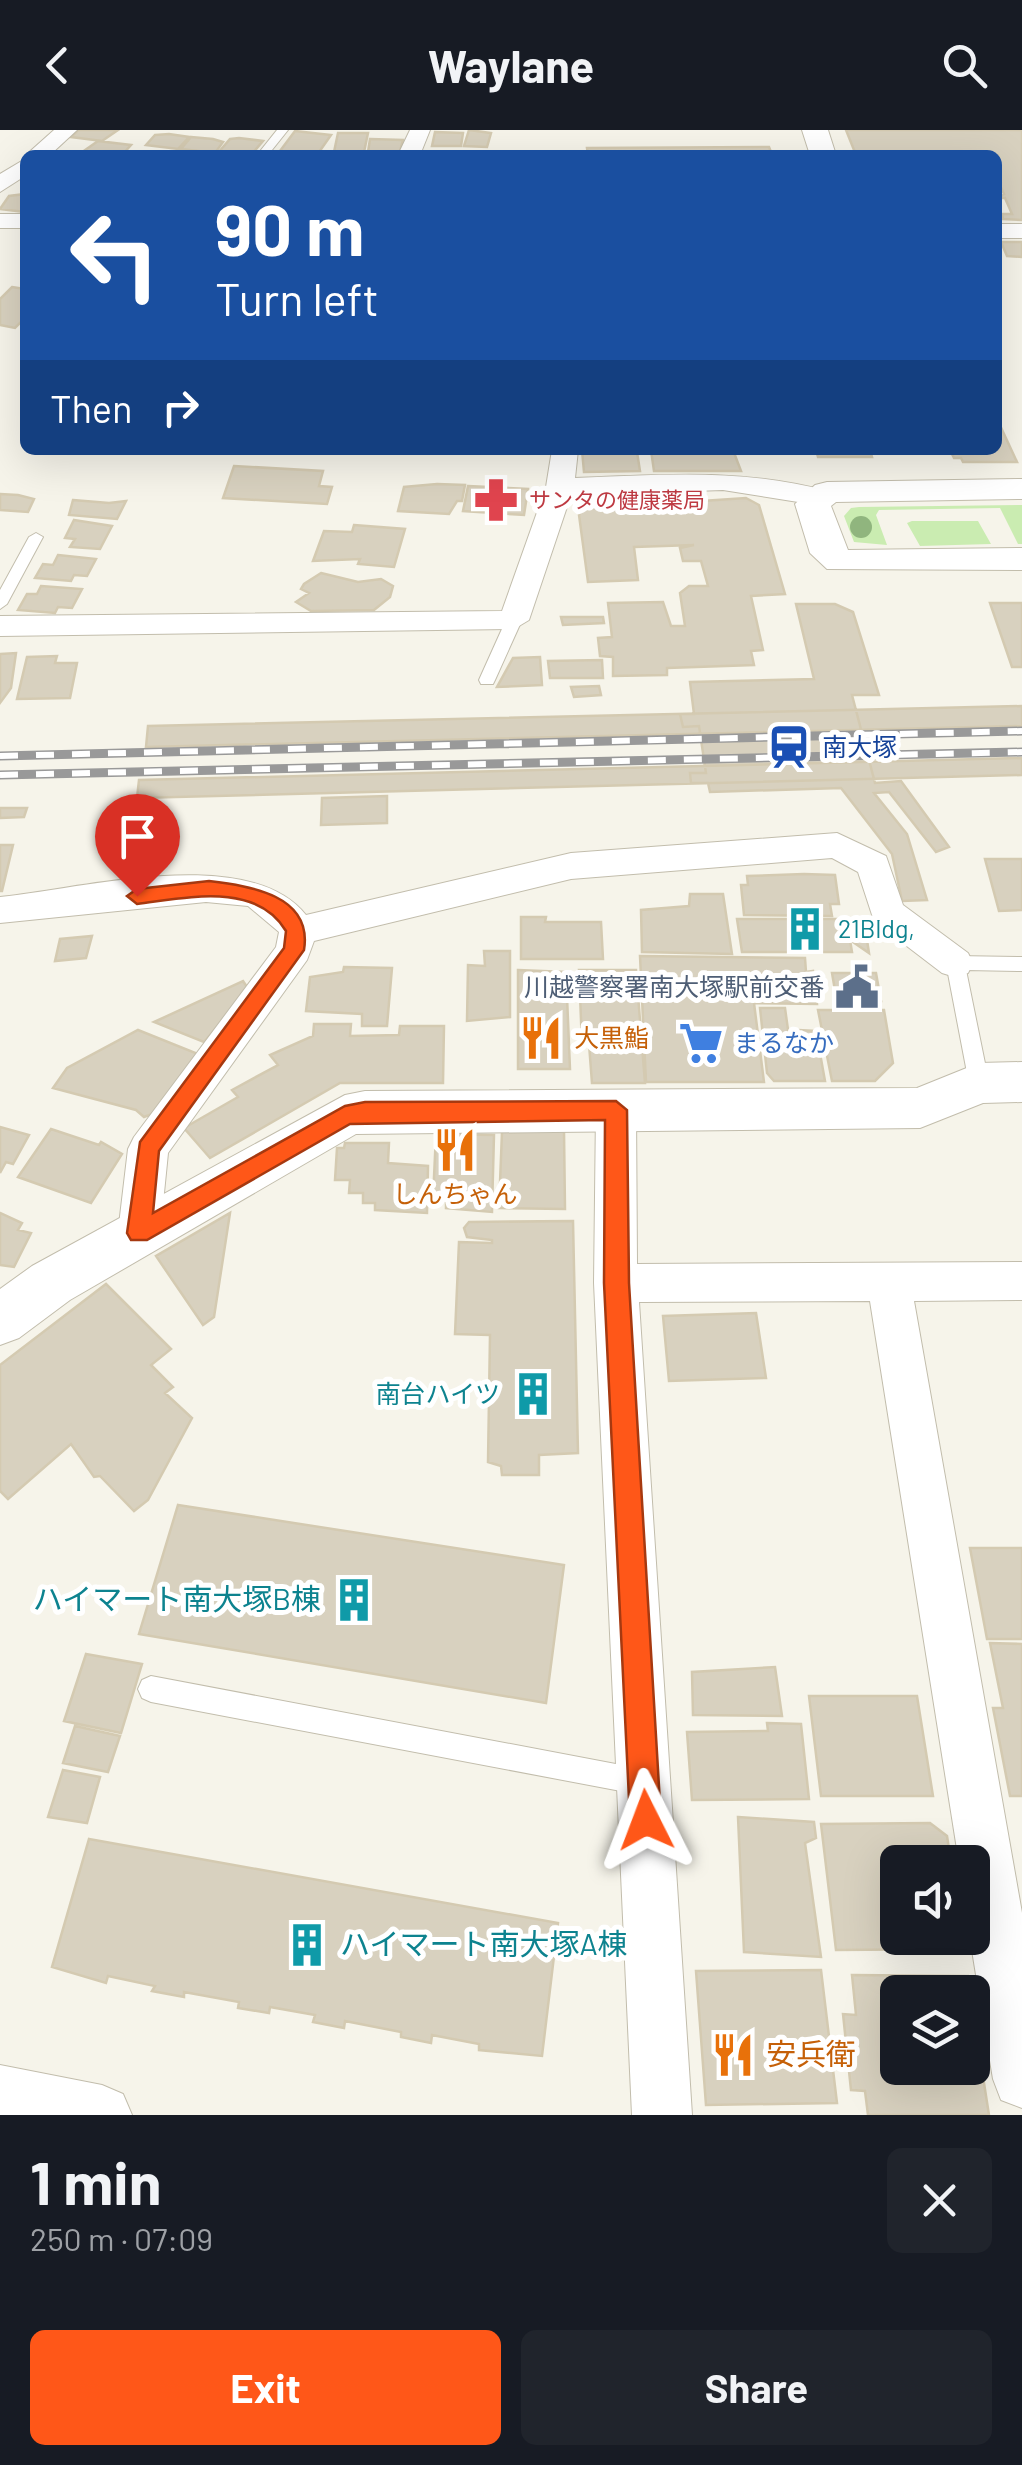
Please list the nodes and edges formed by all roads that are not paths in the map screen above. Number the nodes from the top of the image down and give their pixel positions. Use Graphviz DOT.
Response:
graph roads {
  1 [pos="68,130"];
  2 [pos="283,130"];
  3 [pos="43,150"];
  4 [pos="266,150"];
  5 [pos="20,168"];
  6 [pos="0,185"];
  7 [pos="564,455"];
  8 [pos="560,487"];
  9 [pos="1022,489"];
  10 [pos="817,497"];
  11 [pos="36,538"];
  12 [pos="1022,559"];
  13 [pos="0,604"];
  14 [pos="514,620"];
  15 [pos="0,626"];
  16 [pos="486,680"];
  17 [pos="0,910"];
  18 [pos="297,931"];
  19 [pos="956,963"];
  20 [pos="1022,964"];
  21 [pos="1001,1083"];
  22 [pos="616,1110"];
  23 [pos="139,1233"];
  24 [pos="1022,1281"];
  25 [pos="889,1282"];
  26 [pos="616,1283"];
  27 [pos="0,1320"];
  28 [pos="151,1689"];
  29 [pos="644,1783"];
  30 [pos="1022,2079"];
  31 [pos="0,2094"];
  32 [pos="102,2115"];
  33 [pos="662,2115"];
  1 -- 3 [label="street"];
  2 -- 4 [label="lane"];
  5 -- 6 [label="street"];
  7 -- 8 [label="street"];
  8 -- 10 [label="street"];
  8 -- 14 [label="street"];
  9 -- 10 [label="street"];
  10 -- 12 [label="street"];
  11 -- 13 [label="lane"];
  14 -- 15 [label="street"];
  14 -- 16 [label="lane"];
  17 -- 18 [label="street"];
  18 -- 19 [label="street"];
  18 -- 23 [label="street"];
  19 -- 20 [label="lane"];
  19 -- 21 [label="lane"];
  21 -- 22 [label="street"];
  22 -- 23 [label="street"];
  22 -- 26 [label="street"];
  23 -- 27 [label="street"];
  24 -- 25 [label="street"];
  25 -- 26 [label="street"];
  25 -- 30 [label="street"];
  26 -- 29 [label="street"];
  28 -- 29 [label="lane"];
  29 -- 33 [label="street"];
  31 -- 32 [label="street"];
}
